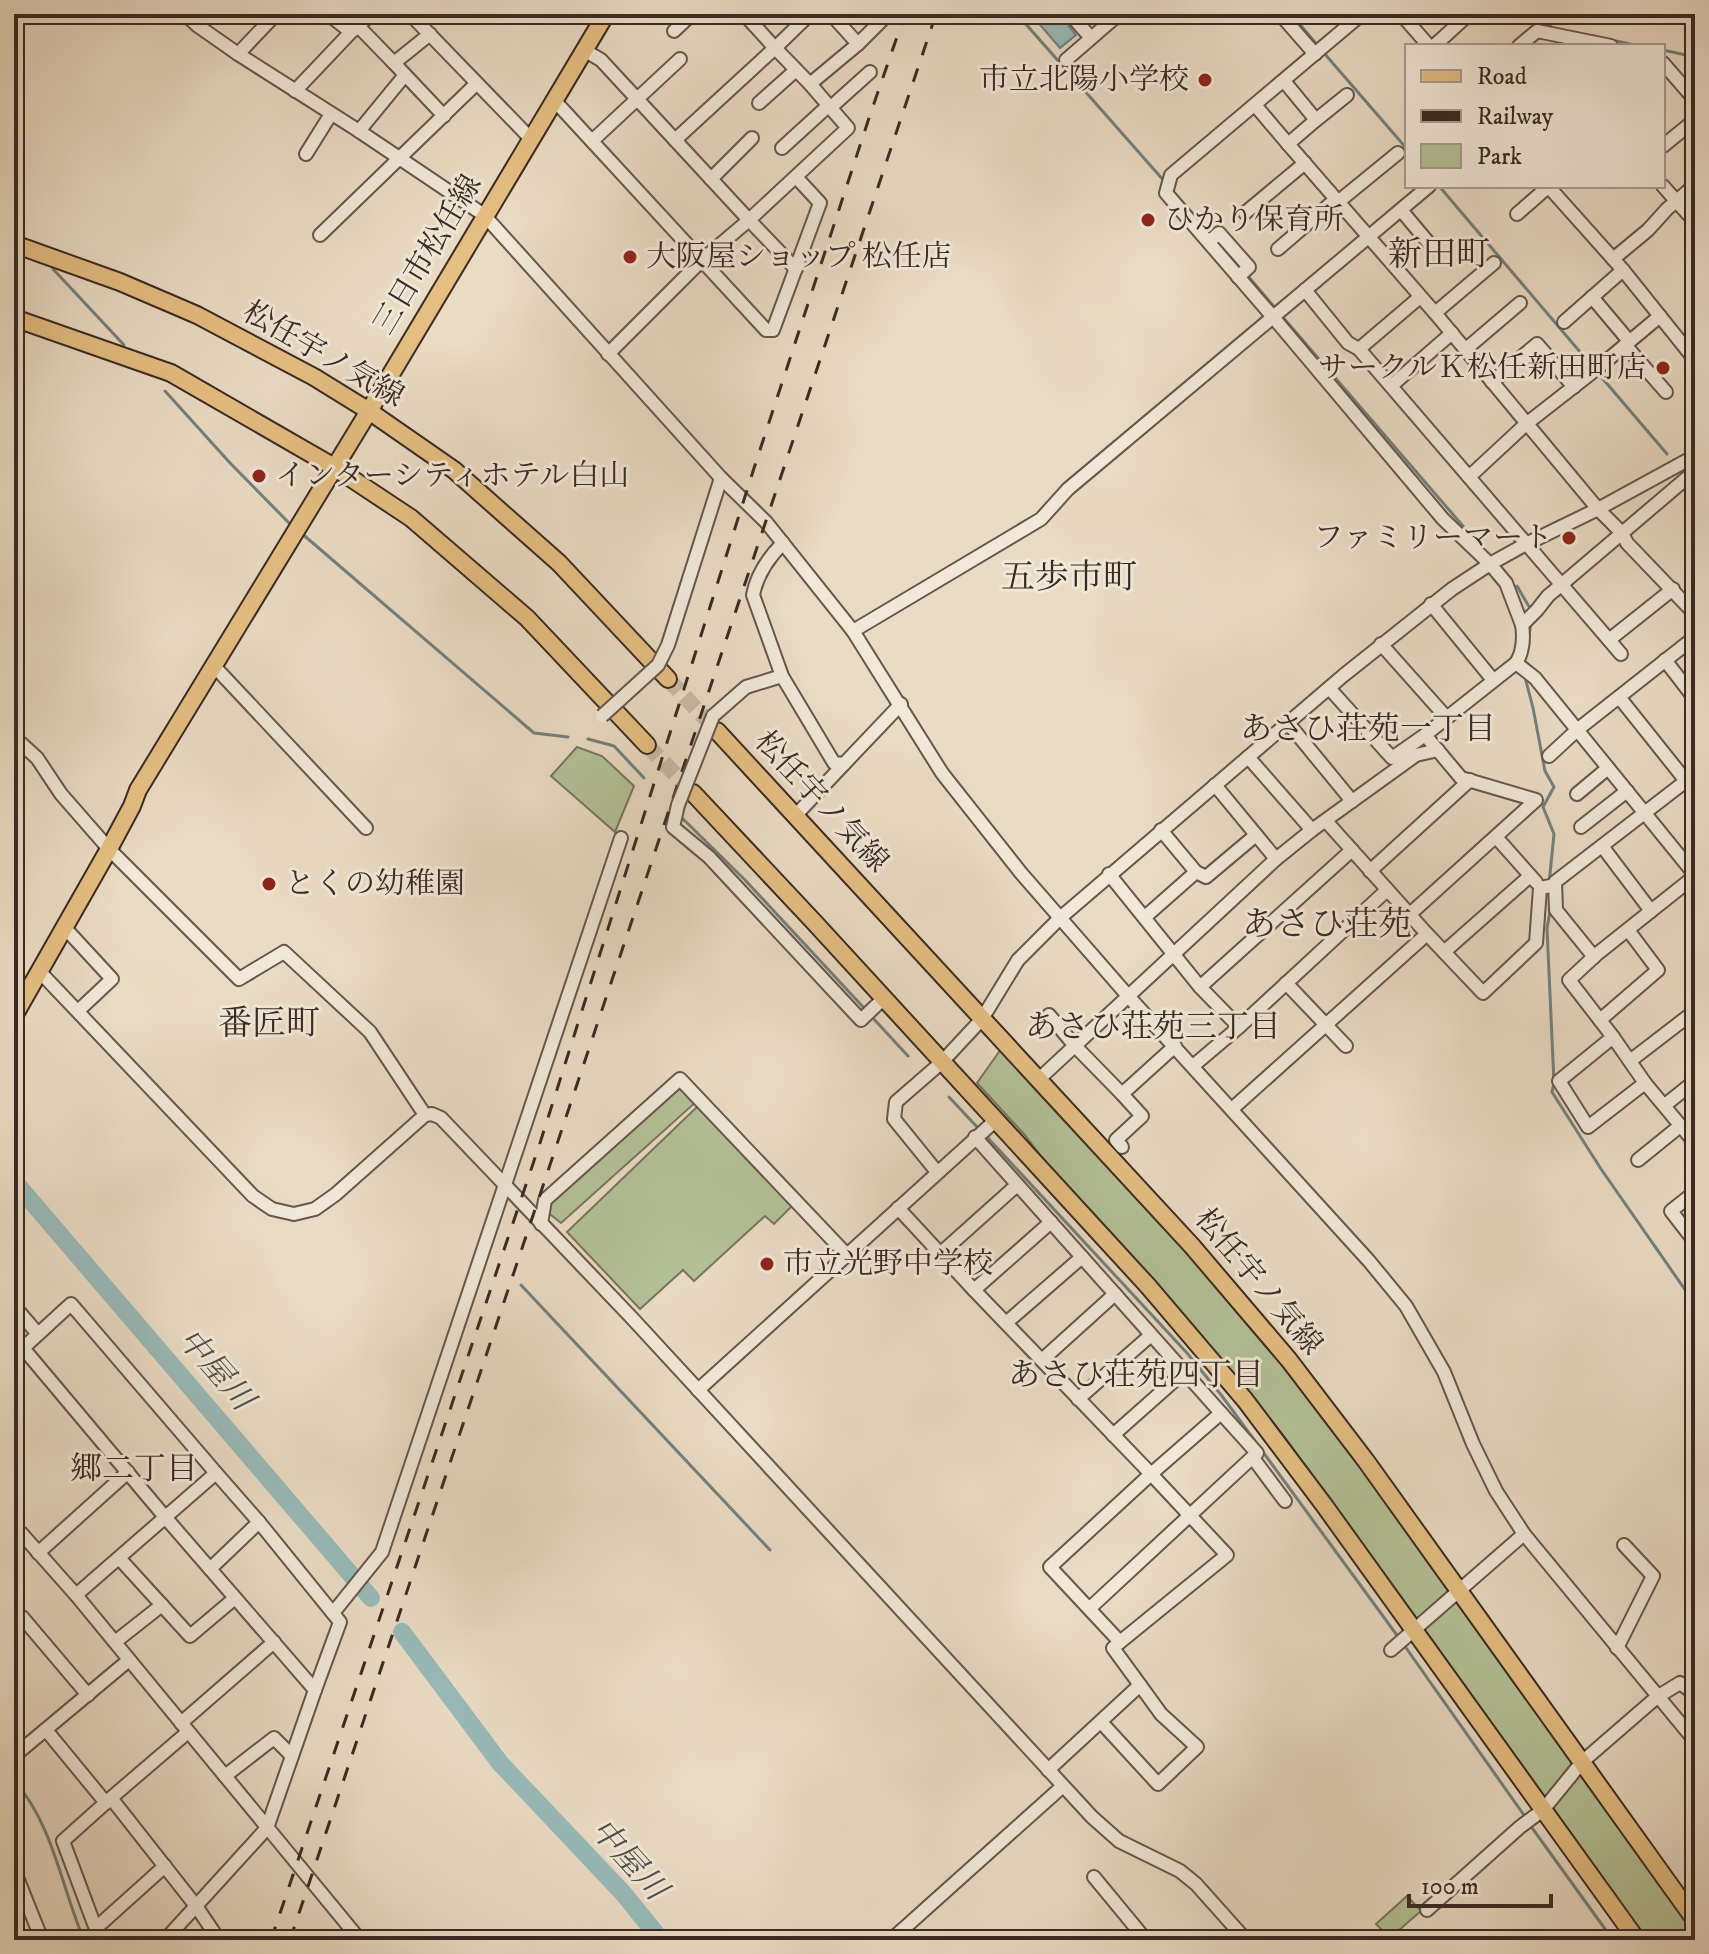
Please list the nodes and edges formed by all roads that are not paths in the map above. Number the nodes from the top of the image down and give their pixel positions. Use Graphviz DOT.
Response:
graph roads {
  1 [pos="185,14"];
  2 [pos="276,14"];
  3 [pos="328,14"];
  4 [pos="371,14"];
  5 [pos="410,14"];
  6 [pos="606,14"];
  7 [pos="692,14"];
  8 [pos="744,14"];
  9 [pos="810,14"];
  10 [pos="831,14"];
  11 [pos="885,14"];
  12 [pos="1070,14"];
  13 [pos="1119,14"];
  14 [pos="1280,14"];
  15 [pos="1362,14"];
  16 [pos="1401,14"];
  17 [pos="1469,14"];
  18 [pos="355,29"];
  19 [pos="674,31"];
  20 [pos="430,34"];
  21 [pos="1091,38"];
  22 [pos="858,44"];
  23 [pos="1429,44"];
  24 [pos="1433,44"];
  25 [pos="1521,44"];
  26 [pos="1601,44"];
  27 [pos="775,48"];
  28 [pos="584,50"];
  29 [pos="1319,51"];
  30 [pos="238,54"];
  31 [pos="680,59"];
  32 [pos="1066,60"];
  33 [pos="394,63"];
  34 [pos="1665,65"];
  35 [pos="796,70"];
  36 [pos="870,72"];
  37 [pos="405,75"];
  38 [pos="1284,81"];
  39 [pos="476,84"];
  40 [pos="810,84"];
  41 [pos="295,91"];
  42 [pos="1347,95"];
  43 [pos="637,99"];
  44 [pos="554,100"];
  45 [pos="1695,100"];
  46 [pos="759,103"];
  47 [pos="1255,105"];
  48 [pos="829,107"];
  49 [pos="331,114"];
  50 [pos="444,116"];
  51 [pos="1316,120"];
  52 [pos="1695,120"];
  53 [pos="359,131"];
  54 [pos="752,138"];
  55 [pos="531,139"];
  56 [pos="675,140"];
  57 [pos="592,141"];
  58 [pos="1665,142"];
  59 [pos="1288,144"];
  60 [pos="782,148"];
  61 [pos="1398,153"];
  62 [pos="306,154"];
  63 [pos="401,158"];
  64 [pos="1305,163"];
  65 [pos="796,177"];
  66 [pos="711,179"];
  67 [pos="1695,185"];
  68 [pos="1427,188"];
  69 [pos="1546,188"];
  70 [pos="1550,188"];
  71 [pos="1665,188"];
  72 [pos="1337,200"];
  73 [pos="1676,201"];
  74 [pos="1401,210"];
  75 [pos="1245,213"];
  76 [pos="1517,214"];
  77 [pos="484,215"];
  78 [pos="749,220"];
  79 [pos="1695,222"];
  80 [pos="320,235"];
  81 [pos="1369,237"];
  82 [pos="1209,242"];
  83 [pos="14,244"];
  84 [pos="1432,247"];
  85 [pos="1278,249"];
  86 [pos="1613,259"];
  87 [pos="702,260"];
  88 [pos="1494,263"];
  89 [pos="796,269"];
  90 [pos="1623,270"];
  91 [pos="1238,277"];
  92 [pos="1305,290"];
  93 [pos="1420,297"];
  94 [pos="1592,297"];
  95 [pos="1520,303"];
  96 [pos="1435,313"];
  97 [pos="1277,314"];
  98 [pos="1660,316"];
  99 [pos="14,318"];
  100 [pos="1564,322"];
  101 [pos="1452,333"];
  102 [pos="1627,343"];
  103 [pos="1359,349"];
  104 [pos="1466,349"];
  105 [pos="608,354"];
  106 [pos="1695,360"];
  107 [pos="1492,382"];
  108 [pos="1391,386"];
  109 [pos="1574,387"];
  110 [pos="1666,392"];
  111 [pos="369,411"];
  112 [pos="1526,424"];
  113 [pos="1695,456"];
  114 [pos="334,467"];
  115 [pos="1689,475"];
  116 [pos="1469,477"];
  117 [pos="721,478"];
  118 [pos="1598,509"];
  119 [pos="1622,533"];
  120 [pos="783,543"];
  121 [pos="1526,544"];
  122 [pos="1490,564"];
  123 [pos="1561,584"];
  124 [pos="1673,589"];
  125 [pos="1431,604"];
  126 [pos="1695,614"];
  127 [pos="1524,624"];
  128 [pos="853,631"];
  129 [pos="1695,637"];
  130 [pos="1609,640"];
  131 [pos="1381,644"];
  132 [pos="1621,654"];
  133 [pos="1665,660"];
  134 [pos="214,666"];
  135 [pos="1522,668"];
  136 [pos="782,676"];
  137 [pos="668,679"];
  138 [pos="1493,680"];
  139 [pos="1329,688"];
  140 [pos="1619,697"];
  141 [pos="1695,699"];
  142 [pos="901,704"];
  143 [pos="602,716"];
  144 [pos="1446,717"];
  145 [pos="1288,723"];
  146 [pos="715,724"];
  147 [pos="1577,730"];
  148 [pos="1425,735"];
  149 [pos="14,737"];
  150 [pos="647,745"];
  151 [pos="1438,750"];
  152 [pos="1549,756"];
  153 [pos="1248,757"];
  154 [pos="844,764"];
  155 [pos="1608,768"];
  156 [pos="1690,778"];
  157 [pos="1470,780"];
  158 [pos="1215,785"];
  159 [pos="1627,791"];
  160 [pos="693,793"];
  161 [pos="1577,794"];
  162 [pos="1352,801"];
  163 [pos="1645,813"];
  164 [pos="796,815"];
  165 [pos="1326,821"];
  166 [pos="1581,827"];
  167 [pos="366,828"];
  168 [pos="1161,830"];
  169 [pos="1312,830"];
  170 [pos="1256,835"];
  171 [pos="1496,837"];
  172 [pos="621,838"];
  173 [pos="1602,846"];
  174 [pos="109,849"];
  175 [pos="1352,850"];
  176 [pos="1276,859"];
  177 [pos="1370,871"];
  178 [pos="1196,872"];
  179 [pos="1109,874"];
  180 [pos="1530,876"];
  181 [pos="1695,876"];
  182 [pos="1548,886"];
  183 [pos="1387,890"];
  184 [pos="1651,911"];
  185 [pos="1410,914"];
  186 [pos="1145,917"];
  187 [pos="1060,918"];
  188 [pos="65,928"];
  189 [pos="1628,930"];
  190 [pos="1427,934"];
  191 [pos="1444,952"];
  192 [pos="1174,953"];
  193 [pos="1594,957"];
  194 [pos="40,972"];
  195 [pos="1286,983"];
  196 [pos="1200,987"];
  197 [pos="1129,997"];
  198 [pos="884,998"];
  199 [pos="78,1011"];
  200 [pos="1694,1013"];
  201 [pos="1049,1015"];
  202 [pos="14,1016"];
  203 [pos="982,1019"];
  204 [pos="1600,1020"];
  205 [pos="1326,1025"];
  206 [pos="1239,1027"];
  207 [pos="1613,1037"];
  208 [pos="1075,1046"];
  209 [pos="1175,1046"];
  210 [pos="1346,1046"];
  211 [pos="1630,1061"];
  212 [pos="942,1062"];
  213 [pos="1193,1066"];
  214 [pos="1038,1080"];
  215 [pos="1695,1081"];
  216 [pos="1645,1083"];
  217 [pos="1122,1094"];
  218 [pos="1665,1105"];
  219 [pos="1232,1109"];
  220 [pos="425,1115"];
  221 [pos="996,1120"];
  222 [pos="1680,1126"];
  223 [pos="975,1137"];
  224 [pos="1695,1143"];
  225 [pos="1122,1147"];
  226 [pos="1638,1160"];
  227 [pos="937,1172"];
  228 [pos="1017,1185"];
  229 [pos="505,1186"];
  230 [pos="1695,1192"];
  231 [pos="898,1208"];
  232 [pos="1051,1222"];
  233 [pos="541,1224"];
  234 [pos="1695,1242"];
  235 [pos="846,1254"];
  236 [pos="940,1254"];
  237 [pos="1082,1257"];
  238 [pos="974,1290"];
  239 [pos="1115,1294"];
  240 [pos="14,1306"];
  241 [pos="1006,1323"];
  242 [pos="38,1334"];
  243 [pos="1151,1335"];
  244 [pos="18,1351"];
  245 [pos="1042,1360"];
  246 [pos="1184,1372"];
  247 [pos="698,1390"];
  248 [pos="1078,1399"];
  249 [pos="1221,1413"];
  250 [pos="1113,1435"];
  251 [pos="1253,1458"];
  252 [pos="128,1472"];
  253 [pos="216,1473"];
  254 [pos="1151,1474"];
  255 [pos="1285,1501"];
  256 [pos="1190,1515"];
  257 [pos="165,1517"];
  258 [pos="259,1522"];
  259 [pos="14,1530"];
  260 [pos="1524,1534"];
  261 [pos="1624,1545"];
  262 [pos="38,1553"];
  263 [pos="119,1558"];
  264 [pos="210,1569"];
  265 [pos="1459,1591"];
  266 [pos="76,1595"];
  267 [pos="235,1598"];
  268 [pos="162,1605"];
  269 [pos="1090,1608"];
  270 [pos="333,1613"];
  271 [pos="14,1615"];
  272 [pos="1402,1641"];
  273 [pos="115,1642"];
  274 [pos="274,1642"];
  275 [pos="1120,1642"];
  276 [pos="1617,1648"];
  277 [pos="129,1660"];
  278 [pos="1140,1685"];
  279 [pos="315,1690"];
  280 [pos="1695,1694"];
  281 [pos="88,1695"];
  282 [pos="1657,1697"];
  283 [pos="1101,1722"];
  284 [pos="184,1727"];
  285 [pos="46,1730"];
  286 [pos="1695,1741"];
  287 [pos="14,1756"];
  288 [pos="292,1756"];
  289 [pos="1582,1762"];
  290 [pos="1048,1770"];
  291 [pos="225,1776"];
  292 [pos="1063,1786"];
  293 [pos="108,1801"];
  294 [pos="1533,1817"];
  295 [pos="267,1828"];
  296 [pos="165,1866"];
  297 [pos="14,1870"];
  298 [pos="1094,1877"];
  299 [pos="22,1890"];
  300 [pos="196,1906"];
  301 [pos="1427,1910"];
  302 [pos="14,1916"];
  303 [pos="1695,1920"];
  304 [pos="98,1934"];
  305 [pos="42,1940"];
  306 [pos="165,1940"];
  307 [pos="219,1940"];
  308 [pos="360,1940"];
  309 [pos="891,1940"];
  310 [pos="1146,1940"];
  311 [pos="1246,1940"];
  312 [pos="1637,1940"];
  1 -- 30 [label="street"];
  2 -- 30 [label="street"];
  3 -- 18 [label="street"];
  4 -- 18 [label="street"];
  5 -- 20 [label="street"];
  6 -- 28 [label="main road, 三日市松任線"];
  7 -- 19 [label="street"];
  8 -- 27 [label="street"];
  9 -- 27 [label="street"];
  10 -- 22 [label="street"];
  11 -- 22 [label="street"];
  12 -- 21 [label="street"];
  13 -- 21 [label="street"];
  14 -- 29 [label="street"];
  15 -- 29 [label="street"];
  16 -- 23 [label="street"];
  17 -- 24 [label="street"];
  18 -- 33 [label="street"];
  18 -- 41 [label="street"];
  20 -- 33 [label="street"];
  20 -- 39 [label="street"];
  21 -- 32 [label="street"];
  22 -- 40 [label="street"];
  25 -- 26 [label="street"];
  27 -- 35 [label="street"];
  27 -- 56 [label="street"];
  28 -- 43 [label="street"];
  28 -- 44 [label="main road, 三日市松任線"];
  29 -- 38 [label="street"];
  30 -- 41 [label="street"];
  31 -- 43 [label="street"];
  33 -- 37 [label="street"];
  34 -- 45 [label="street"];
  35 -- 40 [label="street"];
  35 -- 46 [label="street"];
  36 -- 48 [label="street"];
  37 -- 50 [label="street"];
  37 -- 53 [label="street"];
  38 -- 47 [label="street"];
  38 -- 51 [label="street"];
  39 -- 50 [label="street"];
  39 -- 55 [label="street"];
  40 -- 48 [label="street"];
  41 -- 49 [label="street"];
  42 -- 51 [label="street"];
  43 -- 56 [label="street"];
  43 -- 57 [label="street"];
  44 -- 55 [label="main road, 三日市松任線"];
  44 -- 57 [label="street"];
  47 -- 59 [label="street"];
  47 -- 82 [label="street"];
  48 -- 60 [label="street"];
  48 -- 65 [label="street"];
  49 -- 53 [label="street"];
  49 -- 62 [label="street"];
  50 -- 63 [label="street"];
  51 -- 59 [label="street"];
  52 -- 58 [label="street"];
  53 -- 63 [label="street"];
  54 -- 66 [label="street"];
  55 -- 77 [label="main road, 三日市松任線"];
  56 -- 66 [label="street"];
  57 -- 87 [label="street"];
  59 -- 64 [label="street"];
  61 -- 72 [label="street"];
  63 -- 77 [label="street"];
  63 -- 80 [label="street"];
  64 -- 72 [label="street"];
  64 -- 75 [label="street"];
  65 -- 78 [label="street"];
  65 -- 89 [label="street"];
  66 -- 78 [label="street"];
  67 -- 73 [label="street"];
  68 -- 74 [label="street"];
  69 -- 76 [label="street"];
  70 -- 86 [label="street"];
  71 -- 73 [label="street"];
  72 -- 81 [label="street"];
  72 -- 85 [label="street"];
  73 -- 79 [label="street"];
  73 -- 86 [label="street"];
  74 -- 81 [label="street"];
  74 -- 84 [label="street"];
  77 -- 105 [label="street"];
  77 -- 111 [label="main road, 三日市松任線"];
  78 -- 87 [label="street"];
  78 -- 89 [label="street"];
  81 -- 92 [label="street"];
  81 -- 93 [label="street"];
  82 -- 91 [label="street"];
  82 -- 91 [label="street"];
  83 -- 111 [label="main road, 松任宇ノ気線"];
  86 -- 90 [label="street"];
  87 -- 89 [label="street"];
  87 -- 105 [label="street"];
  88 -- 96 [label="street"];
  90 -- 94 [label="street"];
  90 -- 98 [label="street"];
  91 -- 97 [label="street"];
  92 -- 97 [label="street"];
  92 -- 103 [label="street"];
  93 -- 96 [label="street"];
  93 -- 103 [label="street"];
  94 -- 100 [label="street"];
  94 -- 102 [label="street"];
  95 -- 104 [label="street"];
  96 -- 101 [label="street"];
  97 -- 122 [label="street"];
  97 -- 128 [label="street"];
  98 -- 102 [label="street"];
  98 -- 106 [label="street"];
  99 -- 114 [label="main road"];
  101 -- 104 [label="street"];
  101 -- 108 [label="street"];
  102 -- 109 [label="street"];
  102 -- 110 [label="street"];
  103 -- 108 [label="street"];
  104 -- 107 [label="street"];
  105 -- 117 [label="street"];
  107 -- 109 [label="street"];
  107 -- 112 [label="street"];
  108 -- 116 [label="street"];
  109 -- 112 [label="street"];
  111 -- 114 [label="main road, 三日市松任線"];
  111 -- 137 [label="main road, 松任宇ノ気線"];
  112 -- 116 [label="street"];
  112 -- 118 [label="street"];
  113 -- 118 [label="street"];
  114 -- 134 [label="main road, 三日市松任線"];
  114 -- 150 [label="main road"];
  115 -- 119 [label="street"];
  116 -- 121 [label="street"];
  117 -- 120 [label="street"];
  117 -- 143 [label="street, bridge"];
  118 -- 119 [label="street"];
  118 -- 121 [label="street"];
  119 -- 123 [label="street"];
  119 -- 124 [label="street"];
  120 -- 128 [label="street"];
  120 -- 136 [label="street"];
  121 -- 122 [label="street"];
  121 -- 123 [label="street"];
  122 -- 125 [label="street"];
  122 -- 127 [label="street"];
  123 -- 127 [label="street"];
  123 -- 130 [label="street"];
  124 -- 126 [label="street"];
  124 -- 130 [label="street"];
  125 -- 131 [label="street"];
  125 -- 138 [label="street"];
  127 -- 135 [label="street"];
  128 -- 142 [label="street"];
  129 -- 133 [label="street"];
  130 -- 132 [label="street"];
  131 -- 139 [label="street"];
  131 -- 144 [label="street"];
  133 -- 140 [label="street"];
  133 -- 141 [label="street"];
  134 -- 167 [label="street"];
  134 -- 174 [label="main road, 三日市松任線"];
  135 -- 138 [label="street"];
  135 -- 147 [label="street"];
  136 -- 146 [label="street"];
  136 -- 154 [label="street"];
  138 -- 144 [label="street"];
  139 -- 145 [label="street"];
  139 -- 148 [label="street"];
  140 -- 147 [label="street"];
  140 -- 156 [label="street"];
  142 -- 154 [label="street"];
  142 -- 187 [label="street"];
  144 -- 148 [label="street"];
  145 -- 153 [label="street"];
  145 -- 162 [label="street"];
  146 -- 164 [label="main road, 松任宇ノ気線"];
  146 -- 198 [label="street, bridge"];
  147 -- 152 [label="street"];
  147 -- 155 [label="street"];
  148 -- 151 [label="street"];
  149 -- 174 [label="street"];
  151 -- 157 [label="street"];
  151 -- 162 [label="street"];
  153 -- 158 [label="street"];
  153 -- 169 [label="street"];
  154 -- 164 [label="street"];
  155 -- 159 [label="street"];
  155 -- 161 [label="street"];
  156 -- 163 [label="street"];
  157 -- 171 [label="street"];
  157 -- 177 [label="street"];
  158 -- 168 [label="street"];
  158 -- 170 [label="street"];
  159 -- 163 [label="street"];
  159 -- 166 [label="street"];
  160 -- 198 [label="main road"];
  162 -- 165 [label="street"];
  163 -- 173 [label="street"];
  163 -- 181 [label="street"];
  164 -- 203 [label="main road, 松任宇ノ気線"];
  165 -- 169 [label="street"];
  165 -- 175 [label="street"];
  168 -- 178 [label="street"];
  168 -- 179 [label="street"];
  169 -- 176 [label="street"];
  170 -- 176 [label="street"];
  170 -- 178 [label="street"];
  171 -- 180 [label="street"];
  171 -- 185 [label="street"];
  172 -- 229 [label="street"];
  173 -- 182 [label="street"];
  173 -- 184 [label="street"];
  174 -- 188 [label="main road, 三日市松任線"];
  174 -- 220 [label="street"];
  175 -- 177 [label="street"];
  175 -- 196 [label="street"];
  176 -- 192 [label="street"];
  177 -- 183 [label="street"];
  178 -- 186 [label="street"];
  179 -- 186 [label="street"];
  179 -- 187 [label="street"];
  180 -- 182 [label="street"];
  180 -- 191 [label="street"];
  181 -- 184 [label="street"];
  182 -- 191 [label="street"];
  182 -- 193 [label="street"];
  183 -- 185 [label="street"];
  183 -- 195 [label="street"];
  184 -- 189 [label="street"];
  185 -- 190 [label="street"];
  186 -- 192 [label="street"];
  187 -- 197 [label="street"];
  187 -- 203 [label="street"];
  188 -- 194 [label="main road, 三日市松任線"];
  188 -- 199 [label="street"];
  189 -- 193 [label="street"];
  189 -- 204 [label="street"];
  190 -- 191 [label="street"];
  190 -- 205 [label="street"];
  192 -- 196 [label="street"];
  192 -- 197 [label="street"];
  193 -- 204 [label="street"];
  194 -- 199 [label="street"];
  194 -- 202 [label="main road, 三日市松任線"];
  195 -- 205 [label="street"];
  195 -- 206 [label="street"];
  196 -- 206 [label="street"];
  197 -- 208 [label="street"];
  197 -- 209 [label="street"];
  198 -- 212 [label="main road"];
  199 -- 220 [label="street"];
  200 -- 211 [label="street"];
  201 -- 208 [label="street"];
  203 -- 212 [label="street"];
  203 -- 214 [label="main road, 松任宇ノ気線"];
  204 -- 207 [label="street"];
  205 -- 210 [label="street"];
  205 -- 219 [label="street"];
  206 -- 213 [label="street"];
  207 -- 211 [label="street"];
  207 -- 216 [label="street"];
  208 -- 214 [label="street"];
  208 -- 217 [label="street"];
  209 -- 213 [label="street"];
  209 -- 217 [label="street"];
  211 -- 216 [label="street"];
  212 -- 221 [label="main road"];
  212 -- 227 [label="street"];
  213 -- 219 [label="street"];
  214 -- 265 [label="main road, 松任宇ノ気線"];
  215 -- 218 [label="street"];
  216 -- 218 [label="street"];
  217 -- 225 [label="street"];
  218 -- 222 [label="street"];
  219 -- 260 [label="street"];
  220 -- 229 [label="street"];
  221 -- 223 [label="street"];
  221 -- 272 [label="main road"];
  222 -- 224 [label="street"];
  222 -- 226 [label="street"];
  223 -- 227 [label="street"];
  223 -- 228 [label="street"];
  227 -- 231 [label="street"];
  228 -- 232 [label="street"];
  228 -- 236 [label="street"];
  229 -- 233 [label="street"];
  229 -- 270 [label="street"];
  230 -- 234 [label="street"];
  231 -- 235 [label="street"];
  231 -- 236 [label="street"];
  232 -- 237 [label="street"];
  232 -- 238 [label="street"];
  233 -- 235 [label="street"];
  233 -- 247 [label="street"];
  235 -- 247 [label="street"];
  236 -- 238 [label="street"];
  237 -- 239 [label="street"];
  237 -- 241 [label="street"];
  238 -- 241 [label="street"];
  239 -- 243 [label="street"];
  239 -- 245 [label="street"];
  240 -- 242 [label="street"];
  241 -- 245 [label="street"];
  242 -- 244 [label="street"];
  242 -- 253 [label="street"];
  243 -- 246 [label="street"];
  243 -- 248 [label="street"];
  244 -- 252 [label="street"];
  245 -- 248 [label="street"];
  246 -- 249 [label="street"];
  246 -- 250 [label="street"];
  247 -- 290 [label="street"];
  248 -- 250 [label="street"];
  249 -- 251 [label="street"];
  249 -- 254 [label="street"];
  250 -- 254 [label="street"];
  251 -- 255 [label="street"];
  251 -- 256 [label="street"];
  252 -- 257 [label="street"];
  252 -- 262 [label="street"];
  253 -- 257 [label="street"];
  253 -- 258 [label="street"];
  254 -- 256 [label="street"];
  254 -- 269 [label="street"];
  256 -- 269 [label="street"];
  256 -- 275 [label="street"];
  257 -- 263 [label="street"];
  257 -- 264 [label="street"];
  258 -- 264 [label="street"];
  258 -- 270 [label="street"];
  259 -- 262 [label="street"];
  260 -- 265 [label="street"];
  260 -- 276 [label="street"];
  261 -- 276 [label="street"];
  262 -- 266 [label="street"];
  263 -- 266 [label="street"];
  263 -- 268 [label="street"];
  264 -- 267 [label="street"];
  265 -- 272 [label="street"];
  265 -- 289 [label="main road, 松任宇ノ気線"];
  266 -- 273 [label="street"];
  267 -- 268 [label="street"];
  267 -- 274 [label="street"];
  268 -- 273 [label="street"];
  269 -- 275 [label="street"];
  270 -- 279 [label="street"];
  271 -- 281 [label="street"];
  272 -- 294 [label="main road"];
  273 -- 277 [label="street"];
  274 -- 279 [label="street"];
  274 -- 284 [label="street"];
  275 -- 278 [label="street"];
  276 -- 282 [label="street"];
  277 -- 281 [label="street"];
  277 -- 284 [label="street"];
  278 -- 283 [label="street"];
  278 -- 283 [label="street"];
  279 -- 288 [label="street"];
  280 -- 282 [label="street"];
  281 -- 285 [label="street"];
  282 -- 286 [label="street"];
  282 -- 289 [label="street"];
  283 -- 290 [label="street"];
  284 -- 291 [label="street"];
  284 -- 293 [label="street"];
  285 -- 287 [label="street"];
  285 -- 293 [label="street"];
  288 -- 291 [label="street"];
  288 -- 295 [label="street"];
  289 -- 294 [label="street"];
  289 -- 303 [label="main road, 松任宇ノ気線"];
  290 -- 292 [label="street"];
  291 -- 295 [label="street"];
  292 -- 309 [label="street"];
  292 -- 311 [label="street"];
  293 -- 296 [label="street"];
  293 -- 304 [label="street"];
  294 -- 301 [label="street"];
  294 -- 312 [label="main road"];
  295 -- 300 [label="street"];
  295 -- 308 [label="street"];
  296 -- 300 [label="street"];
  296 -- 304 [label="street"];
  297 -- 299 [label="street"];
  298 -- 310 [label="street"];
  299 -- 302 [label="street"];
  299 -- 305 [label="street"];
  300 -- 306 [label="street"];
  300 -- 307 [label="street"];
}
